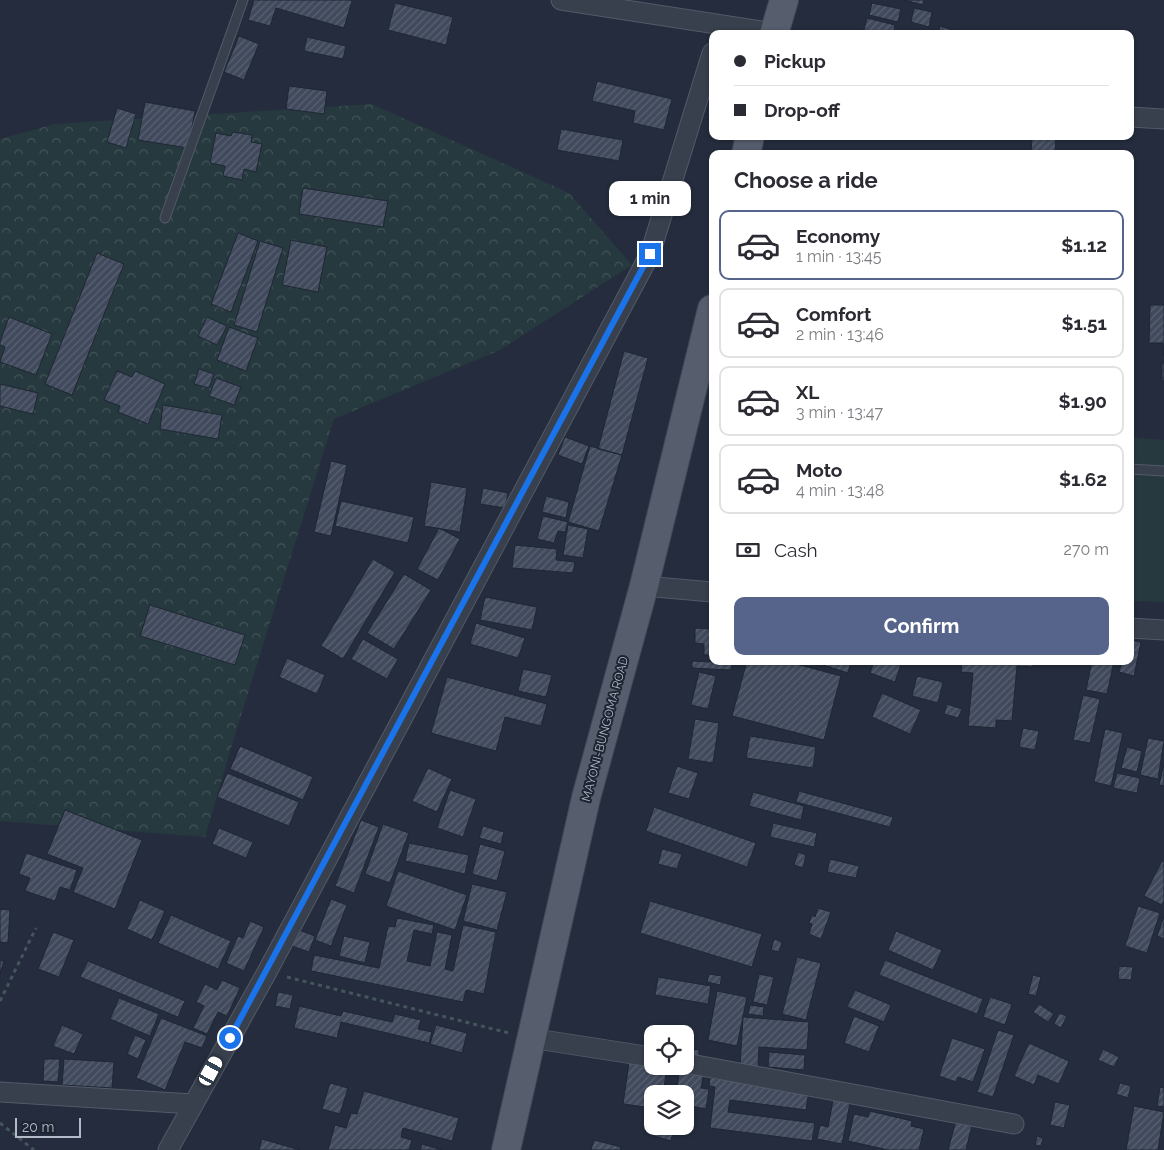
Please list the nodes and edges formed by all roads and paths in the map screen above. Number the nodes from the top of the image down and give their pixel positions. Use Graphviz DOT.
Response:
graph roads {
  1 [pos="243,0"];
  2 [pos="561,0"];
  3 [pos="784,0"];
  4 [pos="720,29"];
  5 [pos="734,30"];
  6 [pos="775,30"];
  7 [pos="709,63"];
  8 [pos="1134,117"];
  9 [pos="1164,119"];
  10 [pos="165,218"];
  11 [pos="709,326"];
  12 [pos="1134,469"];
  13 [pos="1164,471"];
  14 [pos="644,586"];
  15 [pos="709,592"];
  16 [pos="1134,628"];
  17 [pos="1164,630"];
  18 [pos="36,928"];
  19 [pos="267,972"];
  20 [pos="0,1001"];
  21 [pos="530,1038"];
  22 [pos="644,1056"];
  23 [pos="694,1065"];
  24 [pos="0,1092"];
  25 [pos="193,1104"];
  26 [pos="0,1123"];
  27 [pos="1014,1124"];
  28 [pos="34,1150"];
  29 [pos="168,1150"];
  30 [pos="506,1150"];
  1 -- 10 [label="lane"];
  2 -- 4 [label="street"];
  3 -- 6 [label="main road"];
  4 -- 5 [label="street"];
  7 -- 19 [label="street"];
  8 -- 9 [label="street"];
  11 -- 14 [label="main road, MAYONI-BUNGOMA ROAD"];
  12 -- 13 [label="lane"];
  14 -- 15 [label="street"];
  14 -- 21 [label="main road, MAYONI-BUNGOMA ROAD"];
  16 -- 17 [label="street"];
  18 -- 20 [label="path"];
  19 -- 21 [label="path"];
  19 -- 25 [label="street"];
  21 -- 22 [label="street"];
  21 -- 30 [label="main road, MAYONI-BUNGOMA ROAD"];
  23 -- 27 [label="street"];
  24 -- 25 [label="street"];
  25 -- 29 [label="street"];
  26 -- 28 [label="path"];
}
